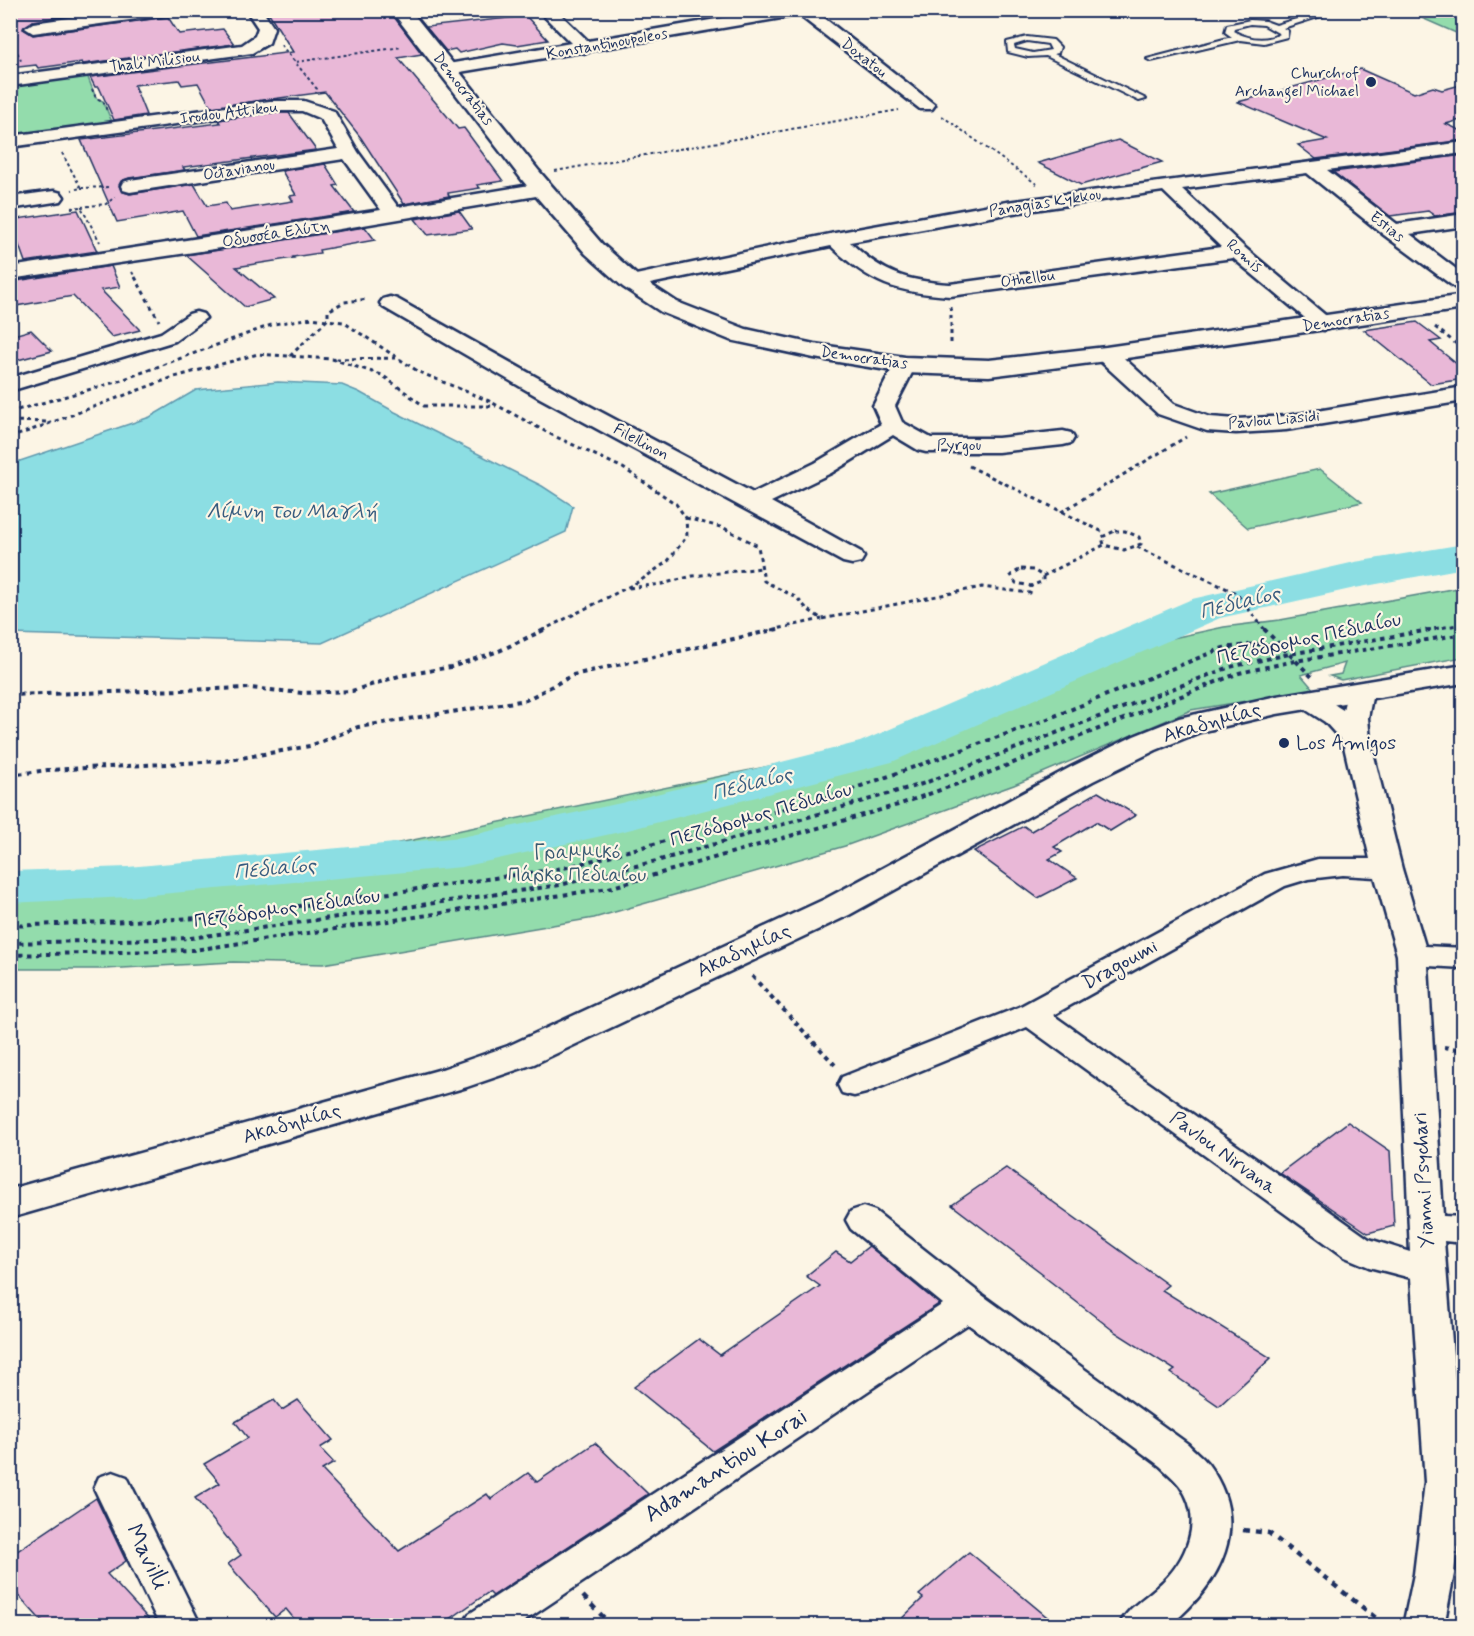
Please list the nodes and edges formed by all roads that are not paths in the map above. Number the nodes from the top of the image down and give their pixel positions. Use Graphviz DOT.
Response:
graph roads {
  1 [pos="167,10"];
  2 [pos="254,10"];
  3 [pos="399,10"];
  4 [pos="546,10"];
  5 [pos="802,10"];
  6 [pos="1338,10"];
  7 [pos="1278,27"];
  8 [pos="33,28"];
  9 [pos="1238,38"];
  10 [pos="586,48"];
  11 [pos="1048,54"];
  12 [pos="1151,59"];
  13 [pos="448,69"];
  14 [pos="10,81"];
  15 [pos="1142,99"];
  16 [pos="926,105"];
  17 [pos="10,142"];
  18 [pos="1464,147"];
  19 [pos="349,153"];
  20 [pos="1311,167"];
  21 [pos="536,182"];
  22 [pos="1167,185"];
  23 [pos="130,186"];
  24 [pos="54,197"];
  25 [pos="10,203"];
  26 [pos="394,215"];
  27 [pos="1464,220"];
  28 [pos="1391,231"];
  29 [pos="835,239"];
  30 [pos="1237,251"];
  31 [pos="10,273"];
  32 [pos="631,282"];
  33 [pos="1464,285"];
  34 [pos="1464,302"];
  35 [pos="390,303"];
  36 [pos="196,318"];
  37 [pos="1324,324"];
  38 [pos="1106,354"];
  39 [pos="905,364"];
  40 [pos="10,385"];
  41 [pos="1464,394"];
  42 [pos="893,426"];
  43 [pos="1063,438"];
  44 [pos="753,502"];
  45 [pos="852,558"];
  46 [pos="1464,674"];
  47 [pos="1334,697"];
  48 [pos="1356,740"];
  49 [pos="1387,869"];
  50 [pos="1412,955"];
  51 [pos="1464,958"];
  52 [pos="1030,1014"];
  53 [pos="854,1084"];
  54 [pos="10,1204"];
  55 [pos="863,1220"];
  56 [pos="1427,1227"];
  57 [pos="1464,1230"];
  58 [pos="1428,1269"];
  59 [pos="969,1305"];
  60 [pos="114,1488"];
  61 [pos="181,1626"];
  62 [pos="483,1626"];
  63 [pos="1139,1626"];
  64 [pos="1423,1626"];
  1 -- 8 [label="street"];
  2 -- 14 [label="street, Thali Milisiou"];
  3 -- 13 [label="street, Democratias"];
  4 -- 10 [label="street"];
  5 -- 10 [label="street, Konstantinoupoleos"];
  5 -- 16 [label="street, Doxatou"];
  6 -- 7 [label="lane"];
  7 -- 9 [label="lane"];
  7 -- 9 [label="lane"];
  9 -- 12 [label="lane"];
  10 -- 13 [label="street, Konstantinoupoleos"];
  11 -- 11 [label="lane"];
  11 -- 15 [label="lane"];
  13 -- 21 [label="street, Democratias"];
  17 -- 19 [label="street, Irodou Attikou"];
  18 -- 20 [label="street, Panagias Kykkou"];
  19 -- 23 [label="street, Octavianou"];
  19 -- 26 [label="street, Irodou Attikou"];
  20 -- 22 [label="street, Panagias Kykkou"];
  20 -- 28 [label="street, Estias"];
  21 -- 26 [label="street, Οδυσσέα Ελύτη"];
  21 -- 32 [label="street, Democratias"];
  22 -- 29 [label="street, Panagias Kykkou"];
  22 -- 30 [label="street, Romis"];
  24 -- 25 [label="street"];
  26 -- 31 [label="street, Οδυσσέα Ελύτη"];
  27 -- 28 [label="street"];
  28 -- 33 [label="street, Estias"];
  29 -- 30 [label="street, Othellou"];
  29 -- 32 [label="street, Panagias Kykkou"];
  30 -- 37 [label="street, Romis"];
  32 -- 39 [label="street, Democratias"];
  34 -- 37 [label="street, Democratias"];
  35 -- 44 [label="street, Filellinon"];
  36 -- 40 [label="street"];
  37 -- 38 [label="street, Democratias"];
  38 -- 39 [label="street, Democratias"];
  38 -- 41 [label="street, Pavlou Liasidi"];
  39 -- 42 [label="street"];
  42 -- 43 [label="street, Pyrgou"];
  42 -- 44 [label="street"];
  44 -- 45 [label="street, Filellinon"];
  46 -- 47 [label="street, Ακαδημίας"];
  47 -- 48 [label="street, Yianni Psychari"];
  47 -- 48 [label="street, Yianni Psychari"];
  47 -- 54 [label="street, Ακαδημίας"];
  48 -- 49 [label="street, Yianni Psychari"];
  49 -- 50 [label="street, Yianni Psychari"];
  49 -- 52 [label="street, Dragoumi"];
  50 -- 51 [label="street"];
  50 -- 56 [label="street, Yianni Psychari"];
  52 -- 53 [label="street, Dragoumi"];
  52 -- 58 [label="street, Pavlou Nirvana"];
  55 -- 59 [label="street"];
  56 -- 57 [label="street"];
  56 -- 58 [label="street, Yianni Psychari"];
  58 -- 64 [label="street, Yianni Psychari"];
  59 -- 62 [label="street, Adamantiou Korai"];
  59 -- 63 [label="street"];
  60 -- 61 [label="street, Mavilli"];
}
